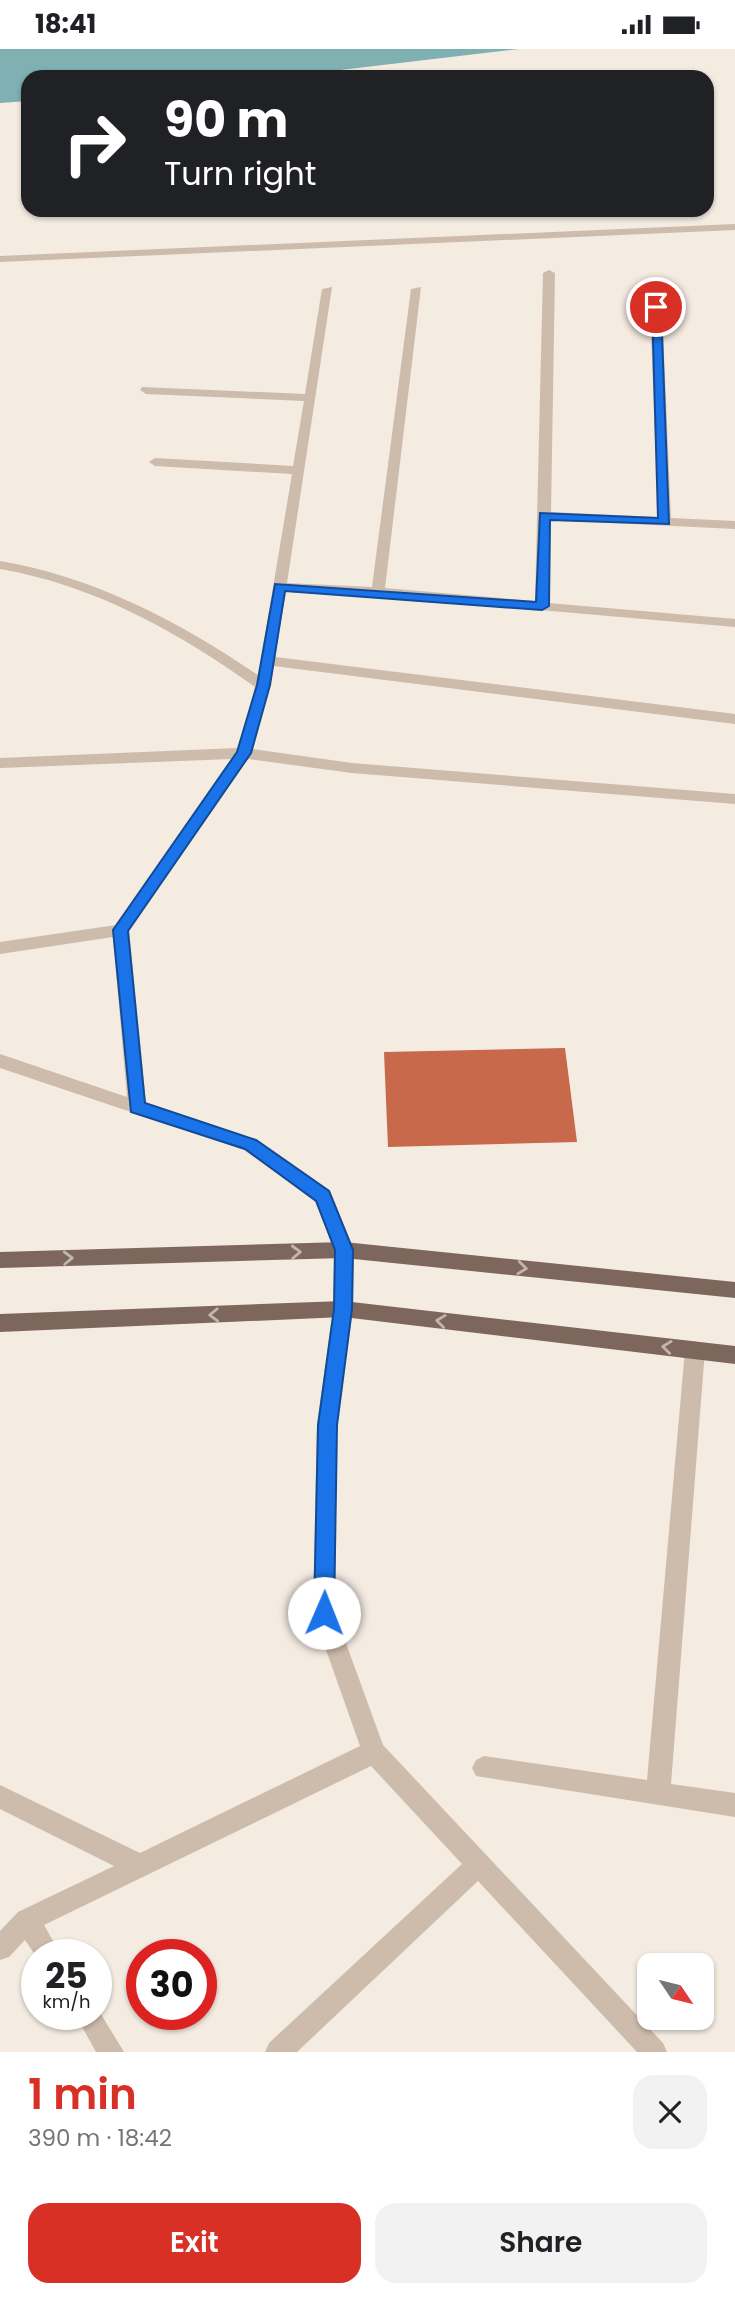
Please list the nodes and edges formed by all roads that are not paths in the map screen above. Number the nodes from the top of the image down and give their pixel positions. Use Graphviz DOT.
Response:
graph roads {
  1 [pos="735,227"];
  2 [pos="0,259"];
  3 [pos="549,273"];
  4 [pos="328,289"];
  5 [pos="417,289"];
  6 [pos="656,307"];
  7 [pos="146,390"];
  8 [pos="310,398"];
  9 [pos="155,462"];
  10 [pos="298,470"];
  11 [pos="544,516"];
  12 [pos="665,522"];
  13 [pos="735,525"];
  14 [pos="0,565"];
  15 [pos="280,587"];
  16 [pos="377,592"];
  17 [pos="542,606"];
  18 [pos="735,623"];
  19 [pos="268,661"];
  20 [pos="263,685"];
  21 [pos="735,719"];
  22 [pos="244,753"];
  23 [pos="0,763"];
  24 [pos="735,799"];
  25 [pos="121,930"];
  26 [pos="0,948"];
  27 [pos="0,1061"];
  28 [pos="137,1107"];
  29 [pos="344,1250"];
  30 [pos="0,1260"];
  31 [pos="735,1290"];
  32 [pos="343,1309"];
  33 [pos="0,1323"];
  34 [pos="695,1350"];
  35 [pos="735,1355"];
  36 [pos="374,1752"];
  37 [pos="484,1768"];
  38 [pos="658,1794"];
  39 [pos="0,1797"];
  40 [pos="735,1805"];
  41 [pos="479,1864"];
  42 [pos="140,1865"];
  43 [pos="27,1921"];
  44 [pos="39,1939"];
  45 [pos="0,1948"];
  46 [pos="97,2030"];
  47 [pos="111,2052"];
  48 [pos="278,2052"];
  49 [pos="654,2052"];
  1 -- 2 [label="street"];
  3 -- 11 [label="street"];
  4 -- 8 [label="street"];
  5 -- 16 [label="street"];
  6 -- 12 [label="street"];
  7 -- 8 [label="street"];
  8 -- 10 [label="street"];
  9 -- 10 [label="street"];
  10 -- 15 [label="street"];
  11 -- 12 [label="street"];
  11 -- 17 [label="street"];
  12 -- 13 [label="street"];
  14 -- 20 [label="street"];
  15 -- 16 [label="street"];
  15 -- 19 [label="street"];
  16 -- 17 [label="street"];
  17 -- 18 [label="street"];
  19 -- 20 [label="street"];
  19 -- 21 [label="street"];
  20 -- 22 [label="street"];
  22 -- 23 [label="street"];
  22 -- 24 [label="street"];
  22 -- 25 [label="street"];
  25 -- 26 [label="street"];
  25 -- 28 [label="street"];
  27 -- 28 [label="street"];
  28 -- 29 [label="street"];
  30 -- 29 [label="main road, one-way"];
  29 -- 31 [label="main road, one-way"];
  29 -- 32 [label="street"];
  32 -- 33 [label="main road, one-way"];
  34 -- 32 [label="main road, one-way"];
  32 -- 36 [label="street"];
  34 -- 35 [label="main road"];
  34 -- 38 [label="street"];
  36 -- 41 [label="street"];
  36 -- 42 [label="street"];
  37 -- 38 [label="street"];
  38 -- 40 [label="street"];
  39 -- 42 [label="street"];
  41 -- 48 [label="street"];
  41 -- 49 [label="street"];
  42 -- 43 [label="street"];
  43 -- 44 [label="street"];
  43 -- 45 [label="street"];
  46 -- 47 [label="street"];
}
